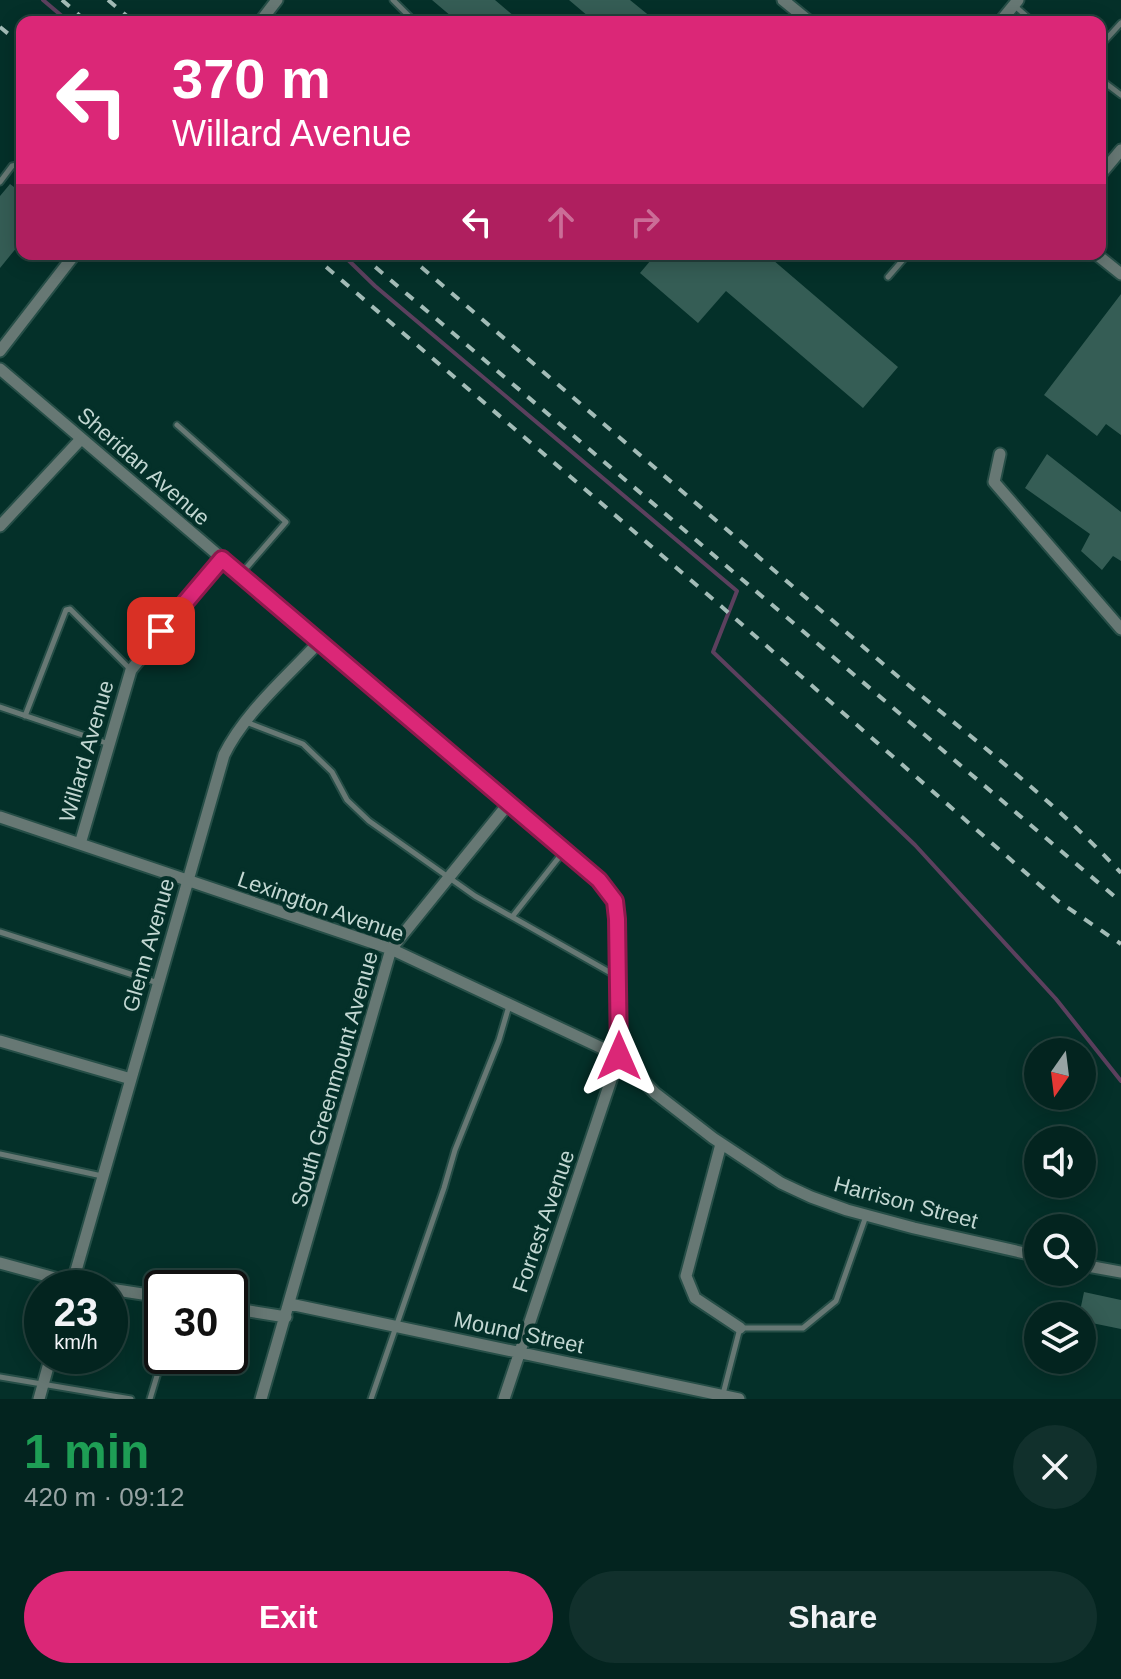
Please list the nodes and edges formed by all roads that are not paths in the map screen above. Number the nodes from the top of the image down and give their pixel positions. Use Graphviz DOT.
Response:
graph roads {
  1 [pos="277,0"];
  2 [pos="393,0"];
  3 [pos="783,0"];
  4 [pos="265,16"];
  5 [pos="409,16"];
  6 [pos="803,16"];
  7 [pos="1121,23"];
  8 [pos="1106,39"];
  9 [pos="1121,150"];
  10 [pos="16,165"];
  11 [pos="1106,168"];
  12 [pos="0,182"];
  13 [pos="70,260"];
  14 [pos="903,260"];
  15 [pos="1104,260"];
  16 [pos="1121,274"];
  17 [pos="888,277"];
  18 [pos="0,351"];
  19 [pos="0,369"];
  20 [pos="177,425"];
  21 [pos="81,439"];
  22 [pos="1000,454"];
  23 [pos="0,526"];
  24 [pos="222,559"];
  25 [pos="240,575"];
  26 [pos="1121,629"];
  27 [pos="319,642"];
  28 [pos="131,670"];
  29 [pos="0,707"];
  30 [pos="25,716"];
  31 [pos="246,722"];
  32 [pos="110,744"];
  33 [pos="509,803"];
  34 [pos="0,817"];
  35 [pos="80,844"];
  36 [pos="565,850"];
  37 [pos="449,877"];
  38 [pos="187,880"];
  39 [pos="512,917"];
  40 [pos="0,932"];
  41 [pos="391,949"];
  42 [pos="619,977"];
  43 [pos="158,983"];
  44 [pos="509,1005"];
  45 [pos="0,1041"];
  46 [pos="619,1056"];
  47 [pos="131,1079"];
  48 [pos="721,1144"];
  49 [pos="0,1154"];
  50 [pos="103,1176"];
  51 [pos="866,1216"];
  52 [pos="1024,1253"];
  53 [pos="0,1263"];
  54 [pos="1096,1268"];
  55 [pos="77,1270"];
  56 [pos="24,1271"];
  57 [pos="1121,1272"];
  58 [pos="290,1304"];
  59 [pos="248,1311"];
  60 [pos="286,1317"];
  61 [pos="397,1327"];
  62 [pos="740,1328"];
  63 [pos="520,1353"];
  64 [pos="46,1374"];
  65 [pos="158,1374"];
  66 [pos="0,1377"];
  67 [pos="43,1384"];
  68 [pos="722,1397"];
  69 [pos="39,1399"];
  70 [pos="131,1399"];
  71 [pos="150,1399"];
  72 [pos="261,1399"];
  73 [pos="371,1399"];
  74 [pos="504,1399"];
  75 [pos="739,1399"];
  1 -- 4 [label="street"];
  2 -- 5 [label="lane"];
  3 -- 6 [label="street"];
  7 -- 8 [label="lane"];
  9 -- 11 [label="street"];
  10 -- 12 [label="lane"];
  13 -- 18 [label="street"];
  14 -- 17 [label="lane"];
  15 -- 16 [label="street"];
  19 -- 21 [label="street, Sheridan Avenue"];
  20 -- 25 [label="lane"];
  21 -- 23 [label="street"];
  21 -- 24 [label="street, Sheridan Avenue"];
  22 -- 26 [label="street"];
  24 -- 25 [label="street, Sheridan Avenue"];
  24 -- 28 [label="street, Willard Avenue"];
  25 -- 27 [label="street, Sheridan Avenue"];
  27 -- 31 [label="street, Glenn Avenue"];
  27 -- 33 [label="street, Sheridan Avenue"];
  28 -- 30 [label="lane"];
  28 -- 32 [label="street, Willard Avenue"];
  29 -- 30 [label="lane"];
  30 -- 32 [label="lane"];
  31 -- 37 [label="lane"];
  31 -- 38 [label="street, Glenn Avenue"];
  32 -- 35 [label="street, Willard Avenue"];
  33 -- 36 [label="street, Sheridan Avenue"];
  33 -- 37 [label="street, South Greenmount Avenue"];
  34 -- 35 [label="street, Lexington Avenue"];
  35 -- 38 [label="street, Lexington Avenue"];
  36 -- 39 [label="lane"];
  36 -- 42 [label="street, Sheridan Avenue"];
  37 -- 39 [label="lane"];
  37 -- 41 [label="street, South Greenmount Avenue"];
  38 -- 41 [label="street, Lexington Avenue"];
  38 -- 43 [label="street, Glenn Avenue"];
  39 -- 42 [label="lane"];
  40 -- 43 [label="lane"];
  41 -- 44 [label="street, Lexington Avenue"];
  41 -- 58 [label="street, South Greenmount Avenue"];
  42 -- 46 [label="street, Sheridan Avenue"];
  43 -- 47 [label="street, Glenn Avenue"];
  44 -- 46 [label="street, Lexington Avenue"];
  44 -- 61 [label="lane"];
  45 -- 47 [label="street"];
  46 -- 48 [label="street, Harrison Street"];
  46 -- 63 [label="street, Forrest Avenue"];
  47 -- 50 [label="street, Glenn Avenue"];
  48 -- 51 [label="street, Harrison Street"];
  48 -- 62 [label="street"];
  49 -- 50 [label="lane"];
  50 -- 55 [label="street, Glenn Avenue"];
  51 -- 52 [label="street, Harrison Street"];
  51 -- 62 [label="lane"];
  53 -- 56 [label="street"];
  54 -- 57 [label="street"];
  58 -- 60 [label="street, South Greenmount Avenue"];
  58 -- 61 [label="street, Mound Street"];
  59 -- 60 [label="street"];
  60 -- 72 [label="street, South Greenmount Avenue"];
  61 -- 63 [label="street, Mound Street"];
  61 -- 73 [label="lane"];
  62 -- 68 [label="lane"];
  63 -- 68 [label="street, Mound Street"];
  63 -- 74 [label="street, Forrest Avenue"];
  64 -- 67 [label="street"];
  65 -- 71 [label="lane"];
  66 -- 67 [label="lane"];
  67 -- 69 [label="street"];
  67 -- 70 [label="lane"];
  68 -- 75 [label="street, Mound Street"];
}
